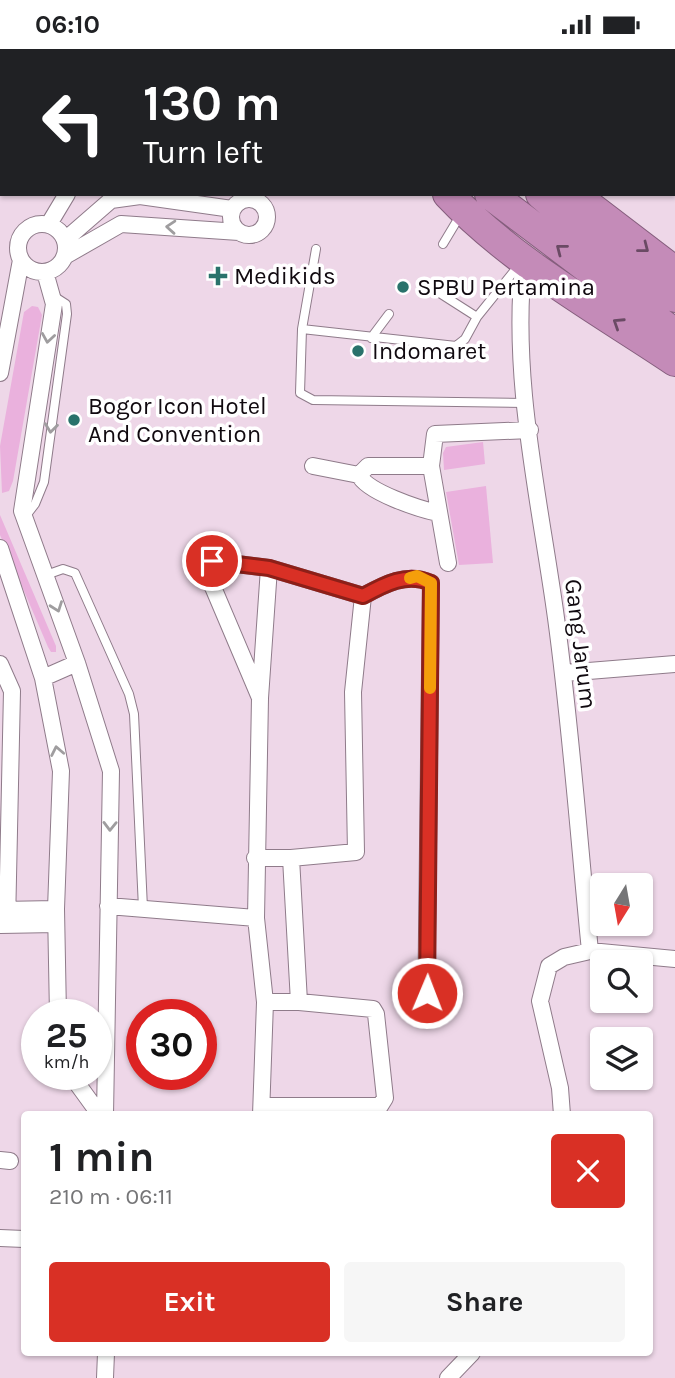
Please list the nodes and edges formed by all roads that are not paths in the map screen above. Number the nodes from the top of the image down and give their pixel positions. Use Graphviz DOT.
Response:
graph roads {
  1 [pos="66,196"];
  2 [pos="493,196"];
  3 [pos="543,196"];
  4 [pos="576,196"];
  5 [pos="263,199"];
  6 [pos="451,200"];
  7 [pos="240,201"];
  8 [pos="49,223"];
  9 [pos="239,232"];
  10 [pos="443,244"];
  11 [pos="65,248"];
  12 [pos="316,249"];
  13 [pos="524,258"];
  14 [pos="21,260"];
  15 [pos="45,272"];
  16 [pos="675,272"];
  17 [pos="441,294"];
  18 [pos="675,297"];
  19 [pos="389,314"];
  20 [pos="477,317"];
  21 [pos="302,329"];
  22 [pos="675,334"];
  23 [pos="371,338"];
  24 [pos="675,361"];
  25 [pos="0,373"];
  26 [pos="526,403"];
  27 [pos="530,430"];
  28 [pos="313,466"];
  29 [pos="431,466"];
  30 [pos="359,475"];
  31 [pos="438,513"];
  32 [pos="0,548"];
  33 [pos="447,563"];
  34 [pos="269,568"];
  35 [pos="46,575"];
  36 [pos="363,596"];
  37 [pos="77,663"];
  38 [pos="0,664"];
  39 [pos="675,664"];
  40 [pos="564,673"];
  41 [pos="43,678"];
  42 [pos="260,698"];
  43 [pos="255,858"];
  44 [pos="291,858"];
  45 [pos="108,906"];
  46 [pos="143,908"];
  47 [pos="56,916"];
  48 [pos="4,917"];
  49 [pos="256,918"];
  50 [pos="590,951"];
  51 [pos="653,958"];
  52 [pos="675,960"];
  53 [pos="58,999"];
  54 [pos="265,1002"];
  55 [pos="299,1002"];
  56 [pos="426,1020"];
  57 [pos="83,1090"];
  58 [pos="262,1110"];
  59 [pos="99,1111"];
  60 [pos="102,1111"];
  61 [pos="350,1111"];
  62 [pos="562,1111"];
  63 [pos="0,1237"];
  64 [pos="21,1239"];
  65 [pos="106,1356"];
  66 [pos="469,1356"];
  67 [pos="105,1378"];
  68 [pos="448,1378"];
  1 -- 8 [label="street"];
  22 -- 2 [label="highway, one-way"];
  3 -- 18 [label="highway"];
  4 -- 16 [label="highway, one-way"];
  5 -- 7 [label="street"];
  5 -- 9 [label="street"];
  6 -- 10 [label="lane"];
  6 -- 13 [label="highway"];
  7 -- 9 [label="street"];
  7 -- 11 [label="street"];
  8 -- 11 [label="street"];
  8 -- 14 [label="street"];
  9 -- 11 [label="street, one-way"];
  11 -- 15 [label="street"];
  12 -- 21 [label="lane"];
  13 -- 20 [label="lane"];
  24 -- 13 [label="highway, one-way"];
  13 -- 26 [label="street, Gang Jarum"];
  14 -- 15 [label="street"];
  14 -- 25 [label="street"];
  15 -- 35 [label="street, one-way"];
  17 -- 20 [label="lane"];
  19 -- 23 [label="lane"];
  20 -- 23 [label="lane"];
  21 -- 23 [label="lane"];
  21 -- 26 [label="lane"];
  26 -- 27 [label="street, Gang Jarum"];
  27 -- 29 [label="street"];
  27 -- 40 [label="street, Gang Jarum"];
  28 -- 30 [label="street"];
  29 -- 30 [label="street"];
  29 -- 31 [label="street"];
  30 -- 31 [label="street"];
  31 -- 33 [label="street"];
  32 -- 41 [label="street"];
  34 -- 36 [label="street"];
  34 -- 42 [label="street"];
  34 -- 42 [label="street"];
  35 -- 37 [label="street, one-way"];
  35 -- 46 [label="lane"];
  36 -- 44 [label="street"];
  36 -- 56 [label="street"];
  37 -- 41 [label="street"];
  37 -- 45 [label="street, one-way"];
  38 -- 48 [label="street"];
  39 -- 40 [label="street"];
  40 -- 50 [label="street, Gang Jarum"];
  47 -- 41 [label="street, one-way"];
  42 -- 43 [label="street"];
  43 -- 44 [label="street"];
  43 -- 49 [label="street"];
  44 -- 55 [label="street"];
  45 -- 46 [label="street"];
  45 -- 60 [label="street"];
  46 -- 49 [label="street"];
  47 -- 48 [label="street"];
  47 -- 53 [label="street"];
  49 -- 54 [label="street"];
  50 -- 62 [label="street"];
  51 -- 52 [label="street"];
  54 -- 55 [label="street"];
  54 -- 58 [label="street"];
  55 -- 61 [label="street"];
  57 -- 59 [label="street"];
  58 -- 61 [label="street"];
  63 -- 64 [label="street"];
  65 -- 67 [label="street"];
  66 -- 68 [label="street"];
}
